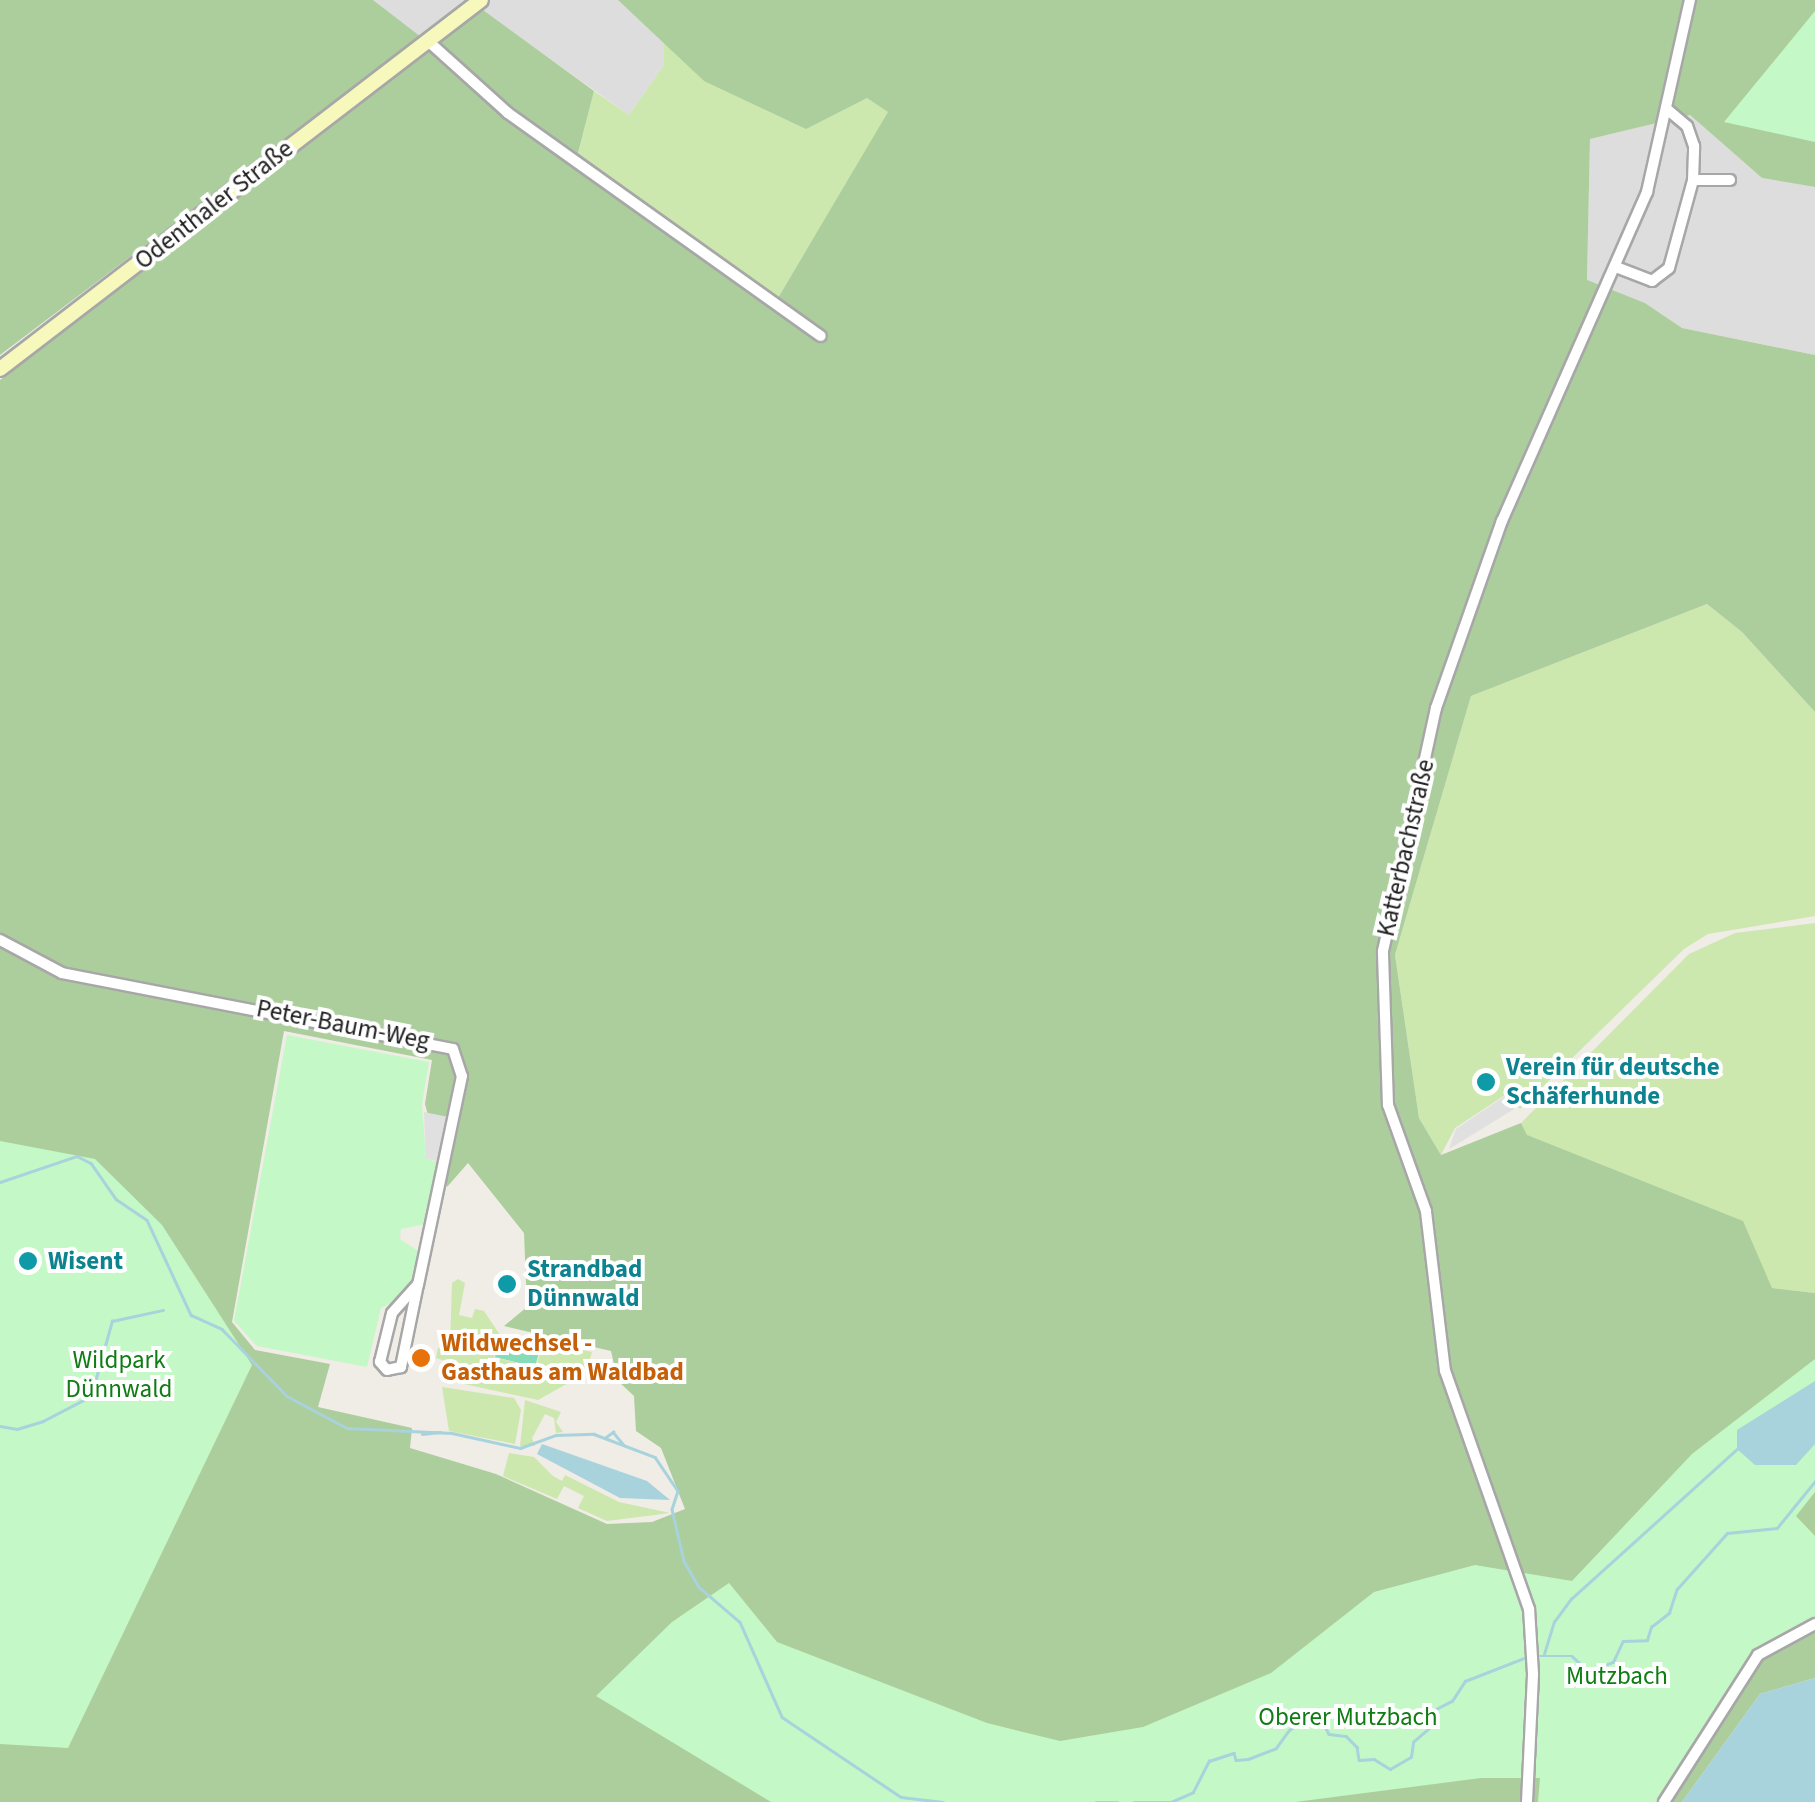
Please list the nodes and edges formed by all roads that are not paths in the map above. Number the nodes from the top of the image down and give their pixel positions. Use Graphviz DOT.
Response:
graph roads {
  1 [pos="481,0"];
  2 [pos="1690,0"];
  3 [pos="428,41"];
  4 [pos="1668,110"];
  5 [pos="1693,180"];
  6 [pos="1730,180"];
  7 [pos="1616,267"];
  8 [pos="821,336"];
  9 [pos="0,369"];
  10 [pos="0,940"];
  11 [pos="418,1284"];
  12 [pos="1815,1624"];
  13 [pos="1527,1802"];
  14 [pos="1664,1802"];
  1 -- 3 [label="main road, Odenthaler Straße"];
  2 -- 4 [label="street, Katterbachstraße"];
  3 -- 8 [label="street"];
  3 -- 9 [label="main road, Odenthaler Straße"];
  4 -- 5 [label="street"];
  4 -- 7 [label="street, Katterbachstraße"];
  5 -- 6 [label="street"];
  5 -- 7 [label="street"];
  7 -- 13 [label="street, Katterbachstraße"];
  10 -- 11 [label="street, Peter-Baum-Weg"];
  11 -- 11 [label="street, Peter-Baum-Weg"];
  12 -- 14 [label="street"];
}
